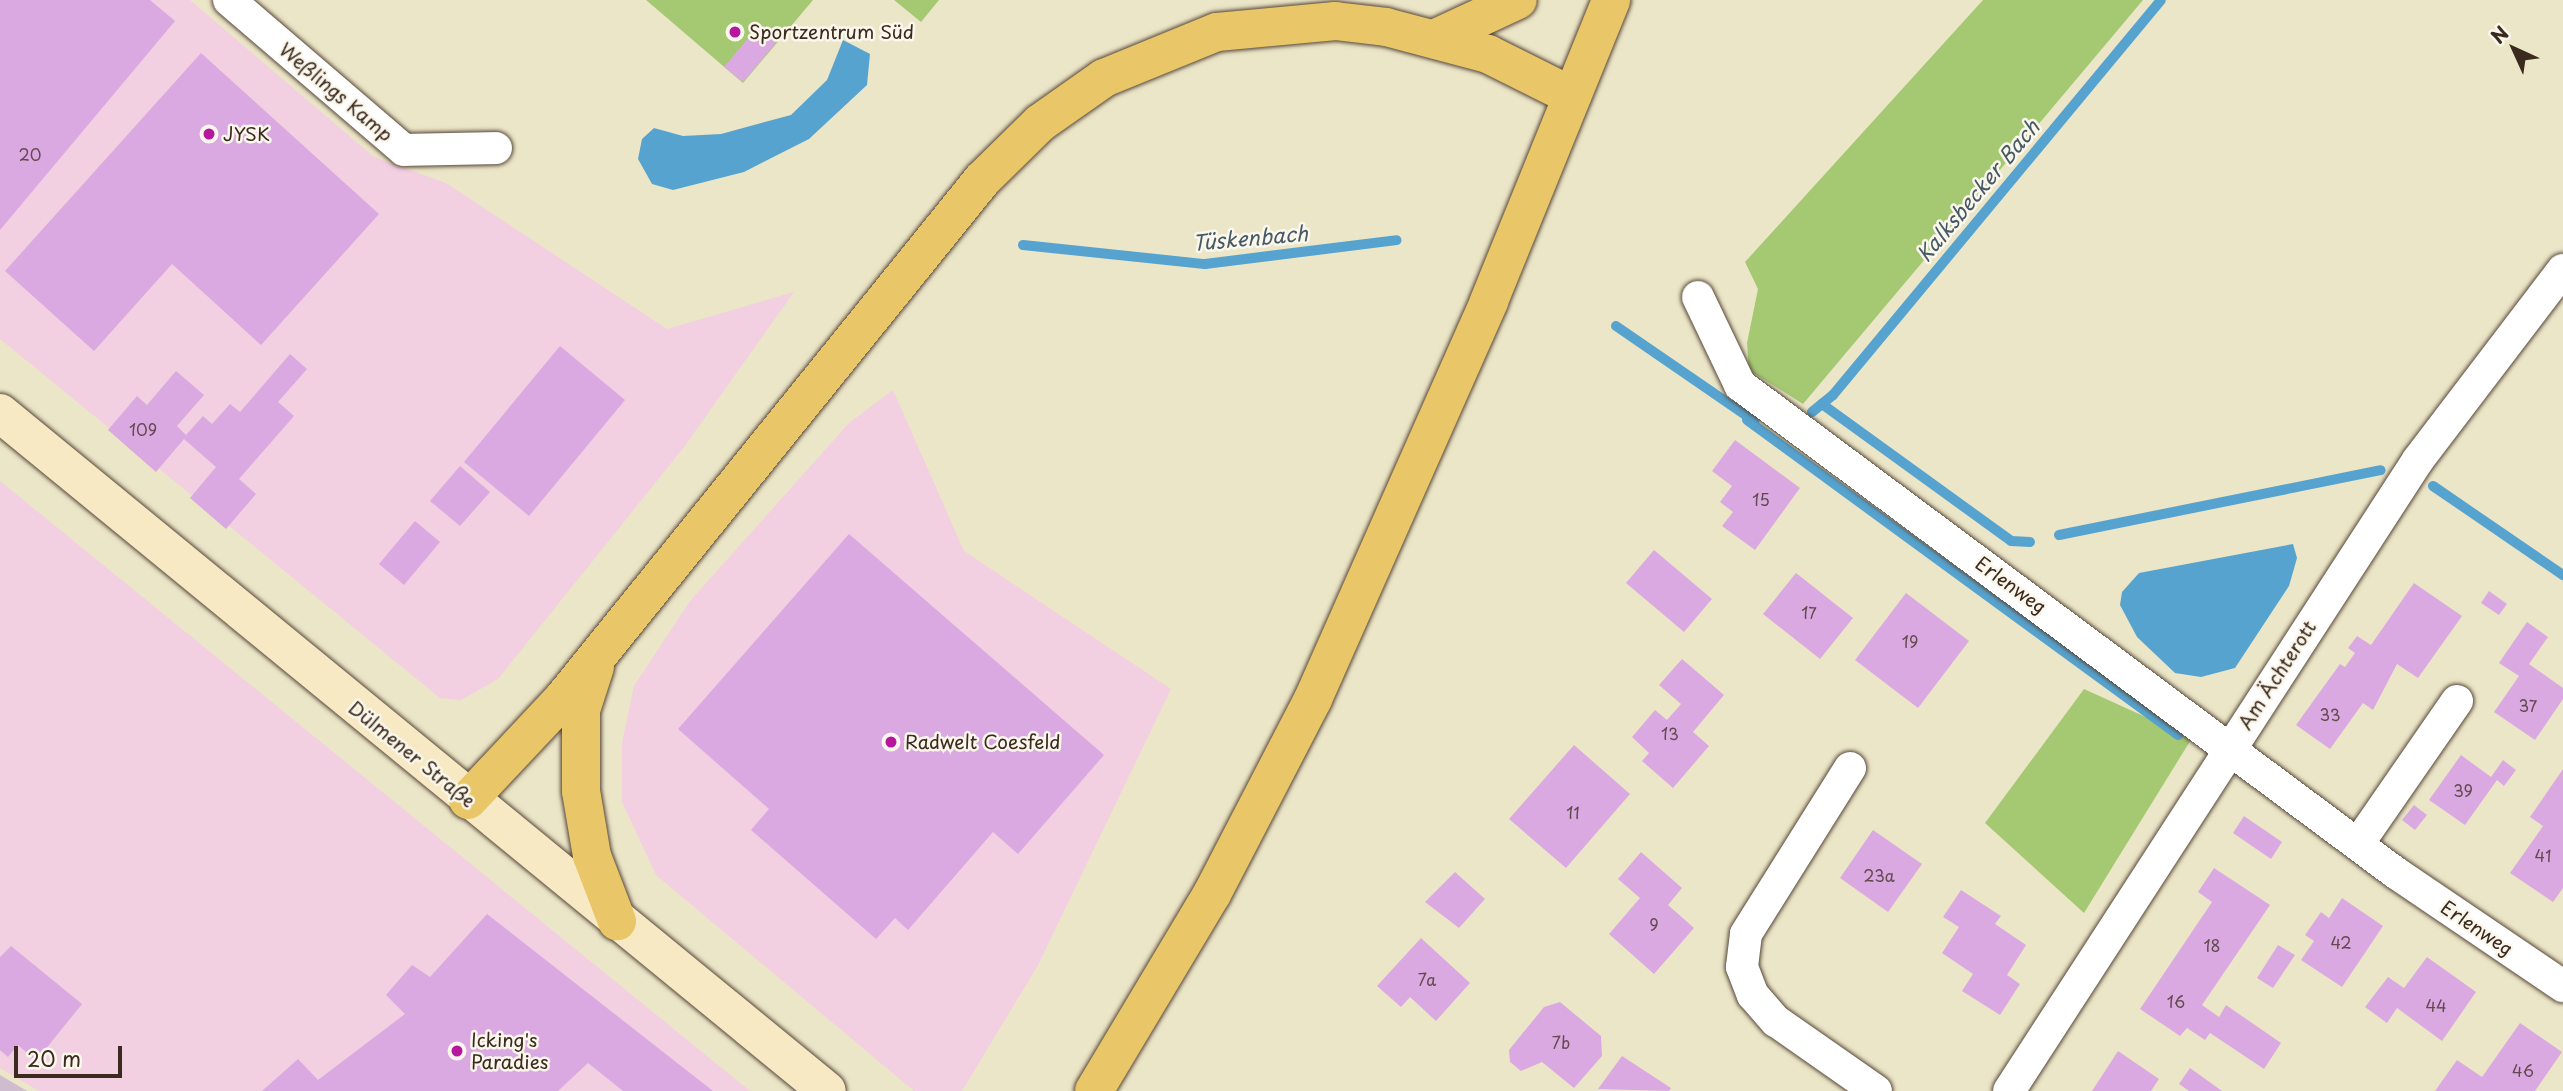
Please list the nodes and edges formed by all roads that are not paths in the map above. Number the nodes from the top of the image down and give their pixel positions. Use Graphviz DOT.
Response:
graph roads {
  1 [pos="229,0"];
  2 [pos="1518,0"];
  3 [pos="1611,0"];
  4 [pos="1436,38"];
  5 [pos="1572,96"];
  6 [pos="496,148"];
  7 [pos="2563,270"];
  8 [pos="1698,297"];
  9 [pos="0,413"];
  10 [pos="602,645"];
  11 [pos="2457,701"];
  12 [pos="2231,748"];
  13 [pos="1850,768"];
  14 [pos="468,800"];
  15 [pos="2358,844"];
  16 [pos="617,921"];
  17 [pos="2563,986"];
  18 [pos="827,1091"];
  19 [pos="1094,1091"];
  20 [pos="1876,1091"];
  21 [pos="2009,1091"];
  1 -- 6 [label="street, Weßlings Kamp"];
  2 -- 4 [label="main road"];
  3 -- 5 [label="main road"];
  4 -- 5 [label="main road"];
  4 -- 10 [label="main road"];
  5 -- 19 [label="main road"];
  7 -- 12 [label="street, Am Ächterott"];
  8 -- 12 [label="street, Erlenweg"];
  9 -- 14 [label="street, Dülmener Straße"];
  10 -- 14 [label="main road"];
  10 -- 16 [label="main road"];
  11 -- 15 [label="street"];
  12 -- 15 [label="street, Erlenweg"];
  12 -- 21 [label="street, Am Ächterott"];
  13 -- 20 [label="street"];
  14 -- 16 [label="street, Dülmener Straße"];
  15 -- 17 [label="street, Erlenweg"];
  16 -- 18 [label="street, Dülmener Straße"];
}
